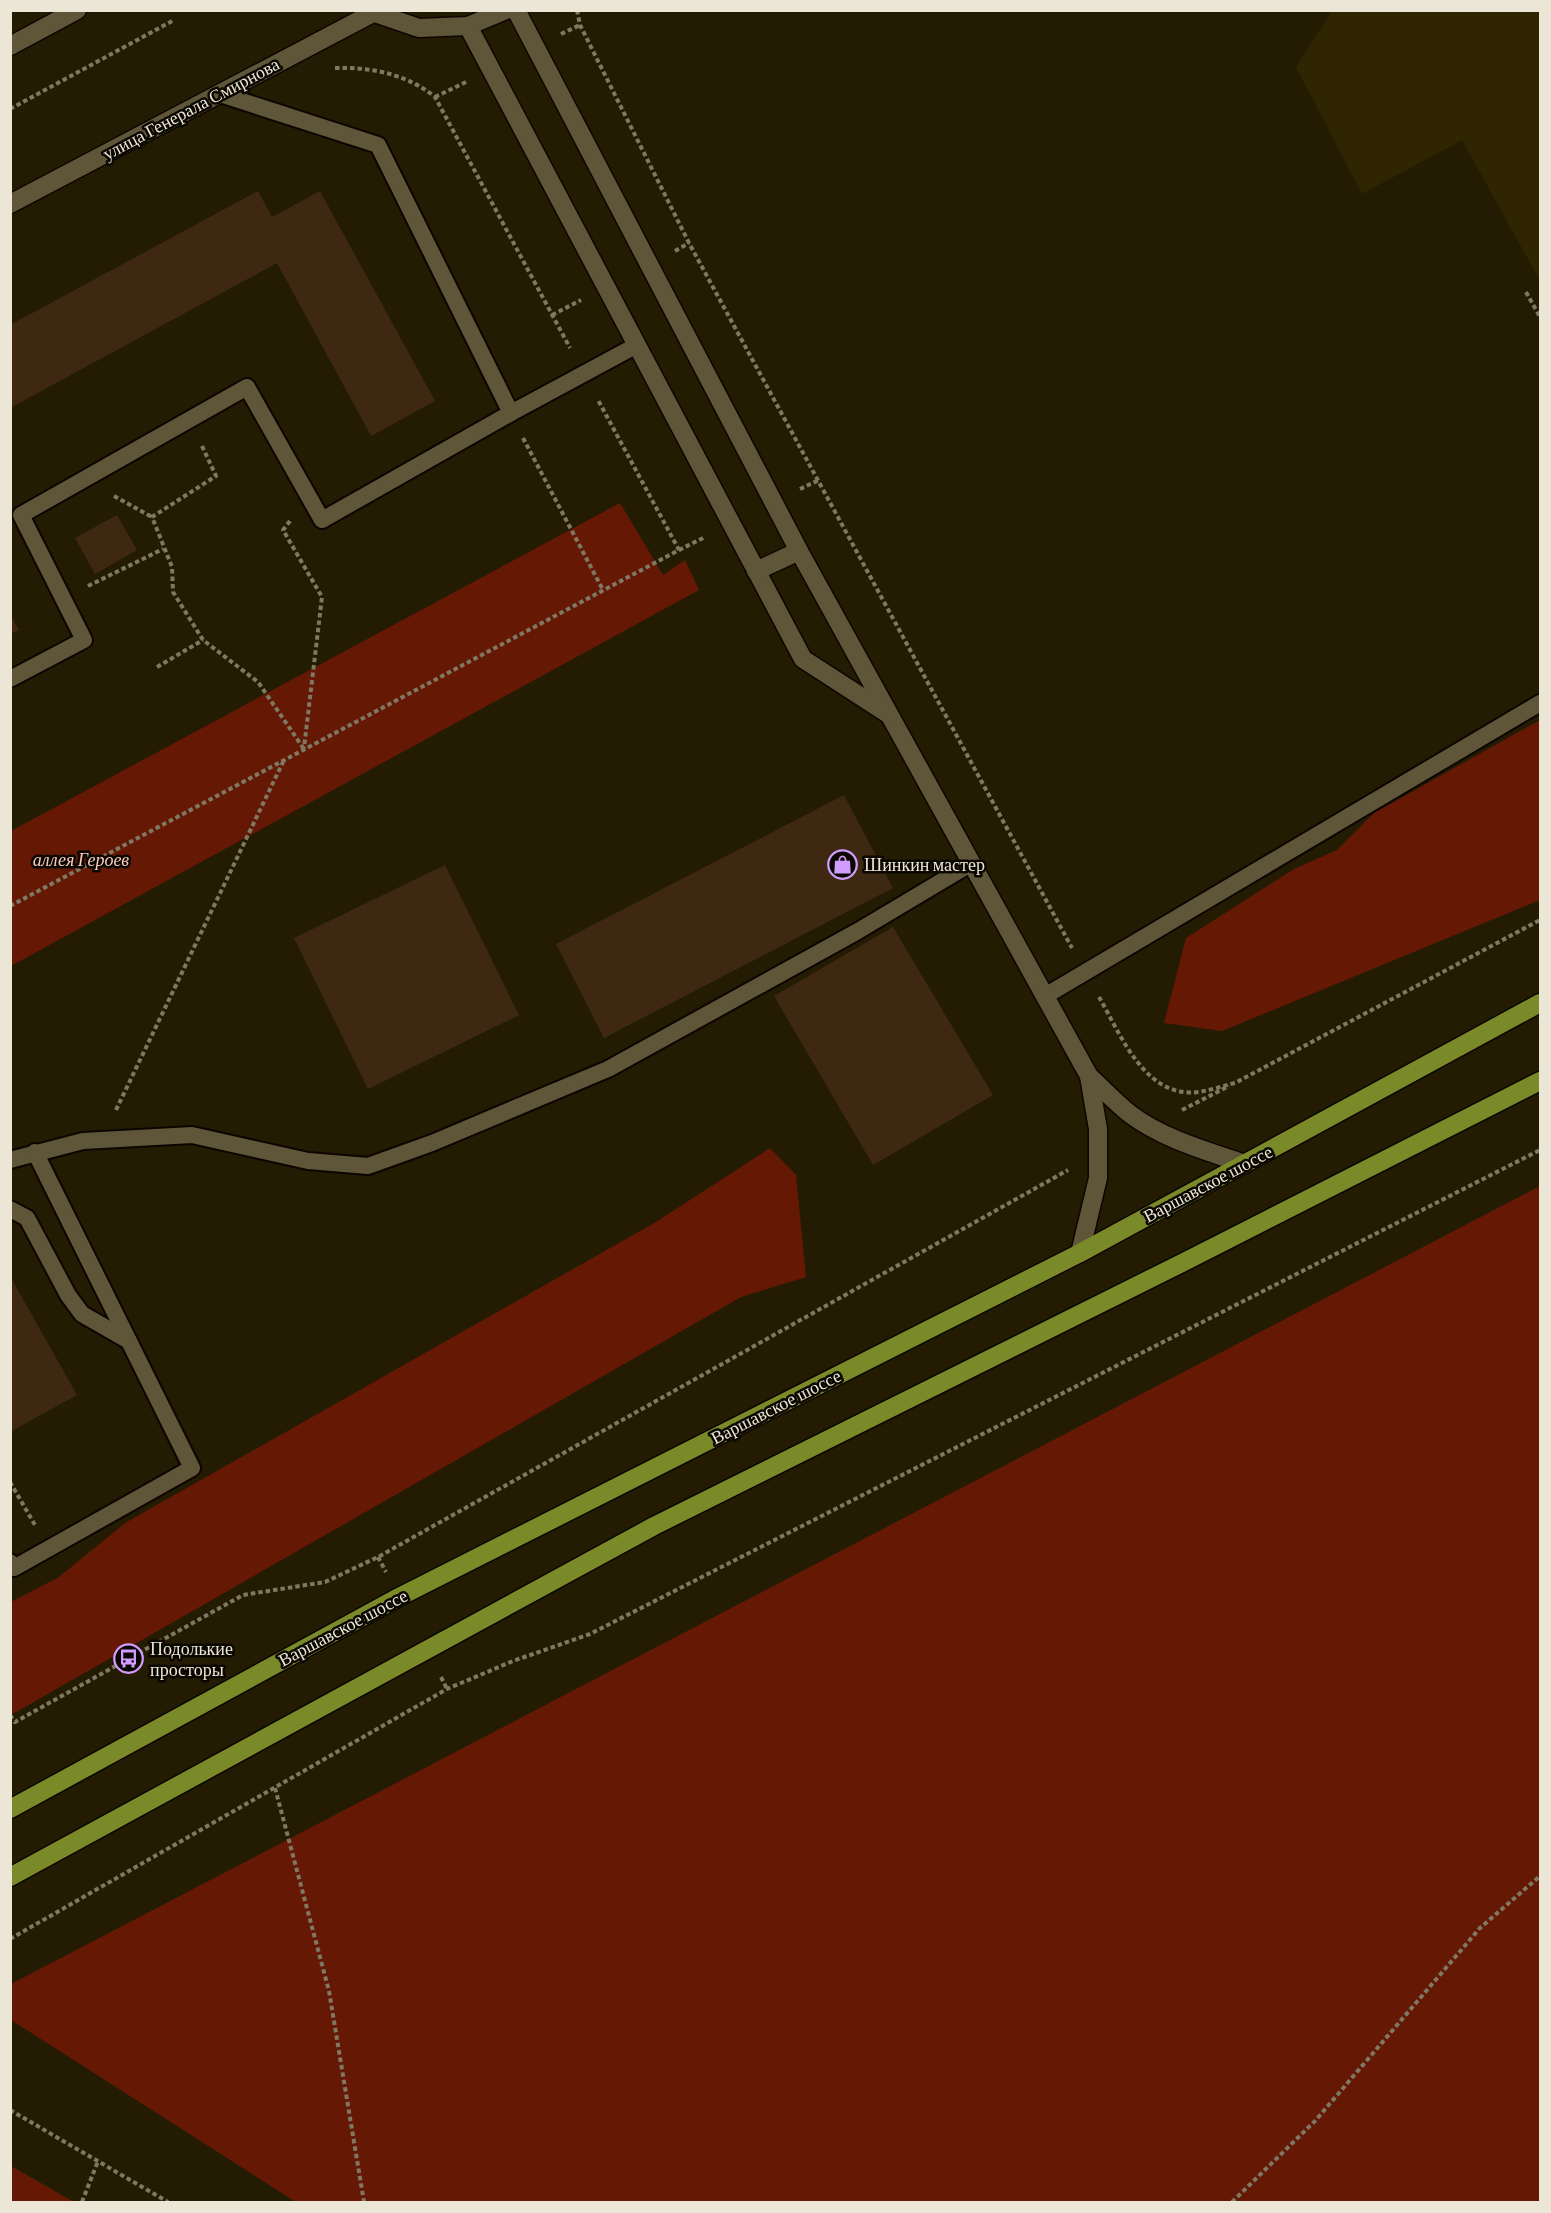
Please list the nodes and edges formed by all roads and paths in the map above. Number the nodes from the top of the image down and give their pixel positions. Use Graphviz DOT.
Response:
graph roads {
  1 [pos="77,10"];
  2 [pos="506,10"];
  3 [pos="516,10"];
  4 [pos="577,10"];
  5 [pos="369,12"];
  6 [pos="174,20"];
  7 [pos="468,26"];
  8 [pos="10,46"];
  9 [pos="220,94"];
  10 [pos="10,109"];
  11 [pos="10,204"];
  12 [pos="1526,292"];
  13 [pos="1540,317"];
  14 [pos="637,345"];
  15 [pos="511,413"];
  16 [pos="190,419"];
  17 [pos="83,479"];
  18 [pos="307,494"];
  19 [pos="152,517"];
  20 [pos="163,549"];
  21 [pos="799,551"];
  22 [pos="756,571"];
  23 [pos="603,590"];
  24 [pos="63,599"];
  25 [pos="203,640"];
  26 [pos="157,667"];
  27 [pos="10,679"];
  28 [pos="1540,703"];
  29 [pos="890,715"];
  30 [pos="285,759"];
  31 [pos="972,863"];
  32 [pos="1540,920"];
  33 [pos="1085,972"];
  34 [pos="1045,996"];
  35 [pos="1540,1003"];
  36 [pos="1089,1076"];
  37 [pos="1540,1081"];
  38 [pos="1235,1083"];
  39 [pos="1150,1126"];
  40 [pos="102,1140"];
  41 [pos="1540,1150"];
  42 [pos="36,1152"];
  43 [pos="1098,1153"];
  44 [pos="10,1160"];
  45 [pos="1245,1164"];
  46 [pos="10,1209"];
  47 [pos="1080,1253"];
  48 [pos="129,1341"];
  49 [pos="10,1482"];
  50 [pos="49,1549"];
  51 [pos="10,1562"];
  52 [pos="10,1715"];
  53 [pos="275,1788"];
  54 [pos="10,1809"];
  55 [pos="1540,1876"];
  56 [pos="10,1877"];
  57 [pos="10,1938"];
  58 [pos="10,2110"];
  59 [pos="98,2161"];
  60 [pos="82,2202"];
  61 [pos="168,2202"];
  62 [pos="364,2202"];
  63 [pos="1232,2202"];
  1 -- 8 [label="street"];
  2 -- 7 [label="street"];
  3 -- 21 [label="street"];
  4 -- 33 [label="path"];
  5 -- 7 [label="street"];
  5 -- 9 [label="street, улица Генерала Смирнова"];
  6 -- 10 [label="path"];
  7 -- 14 [label="street"];
  9 -- 11 [label="street, улица Генерала Смирнова"];
  9 -- 15 [label="lane"];
  12 -- 13 [label="path"];
  14 -- 15 [label="lane"];
  14 -- 22 [label="street"];
  15 -- 18 [label="lane"];
  15 -- 23 [label="path"];
  16 -- 17 [label="lane"];
  16 -- 18 [label="lane"];
  16 -- 19 [label="path"];
  17 -- 19 [label="path"];
  17 -- 24 [label="lane"];
  18 -- 25 [label="path"];
  19 -- 20 [label="path"];
  20 -- 24 [label="path"];
  20 -- 25 [label="path"];
  21 -- 22 [label="street"];
  21 -- 29 [label="street"];
  22 -- 29 [label="street"];
  24 -- 27 [label="lane"];
  25 -- 26 [label="path"];
  28 -- 33 [label="lane"];
  29 -- 31 [label="street"];
  30 -- 40 [label="path"];
  31 -- 34 [label="street"];
  31 -- 40 [label="lane"];
  32 -- 38 [label="path"];
  33 -- 34 [label="lane"];
  33 -- 38 [label="path"];
  34 -- 36 [label="street"];
  35 -- 45 [label="main road, Варшавское шоссе"];
  36 -- 39 [label="street"];
  36 -- 43 [label="street"];
  37 -- 56 [label="main road"];
  38 -- 39 [label="path"];
  39 -- 45 [label="street"];
  40 -- 42 [label="lane"];
  41 -- 53 [label="path"];
  42 -- 44 [label="lane"];
  42 -- 48 [label="lane"];
  43 -- 47 [label="street"];
  43 -- 52 [label="path"];
  45 -- 47 [label="main road, Варшавское шоссе"];
  46 -- 48 [label="lane"];
  47 -- 54 [label="main road, Варшавское шоссе"];
  48 -- 50 [label="lane"];
  49 -- 50 [label="path"];
  50 -- 51 [label="lane"];
  53 -- 57 [label="path"];
  53 -- 62 [label="path"];
  55 -- 63 [label="path"];
  58 -- 59 [label="path"];
  59 -- 60 [label="path"];
  59 -- 61 [label="path"];
}
